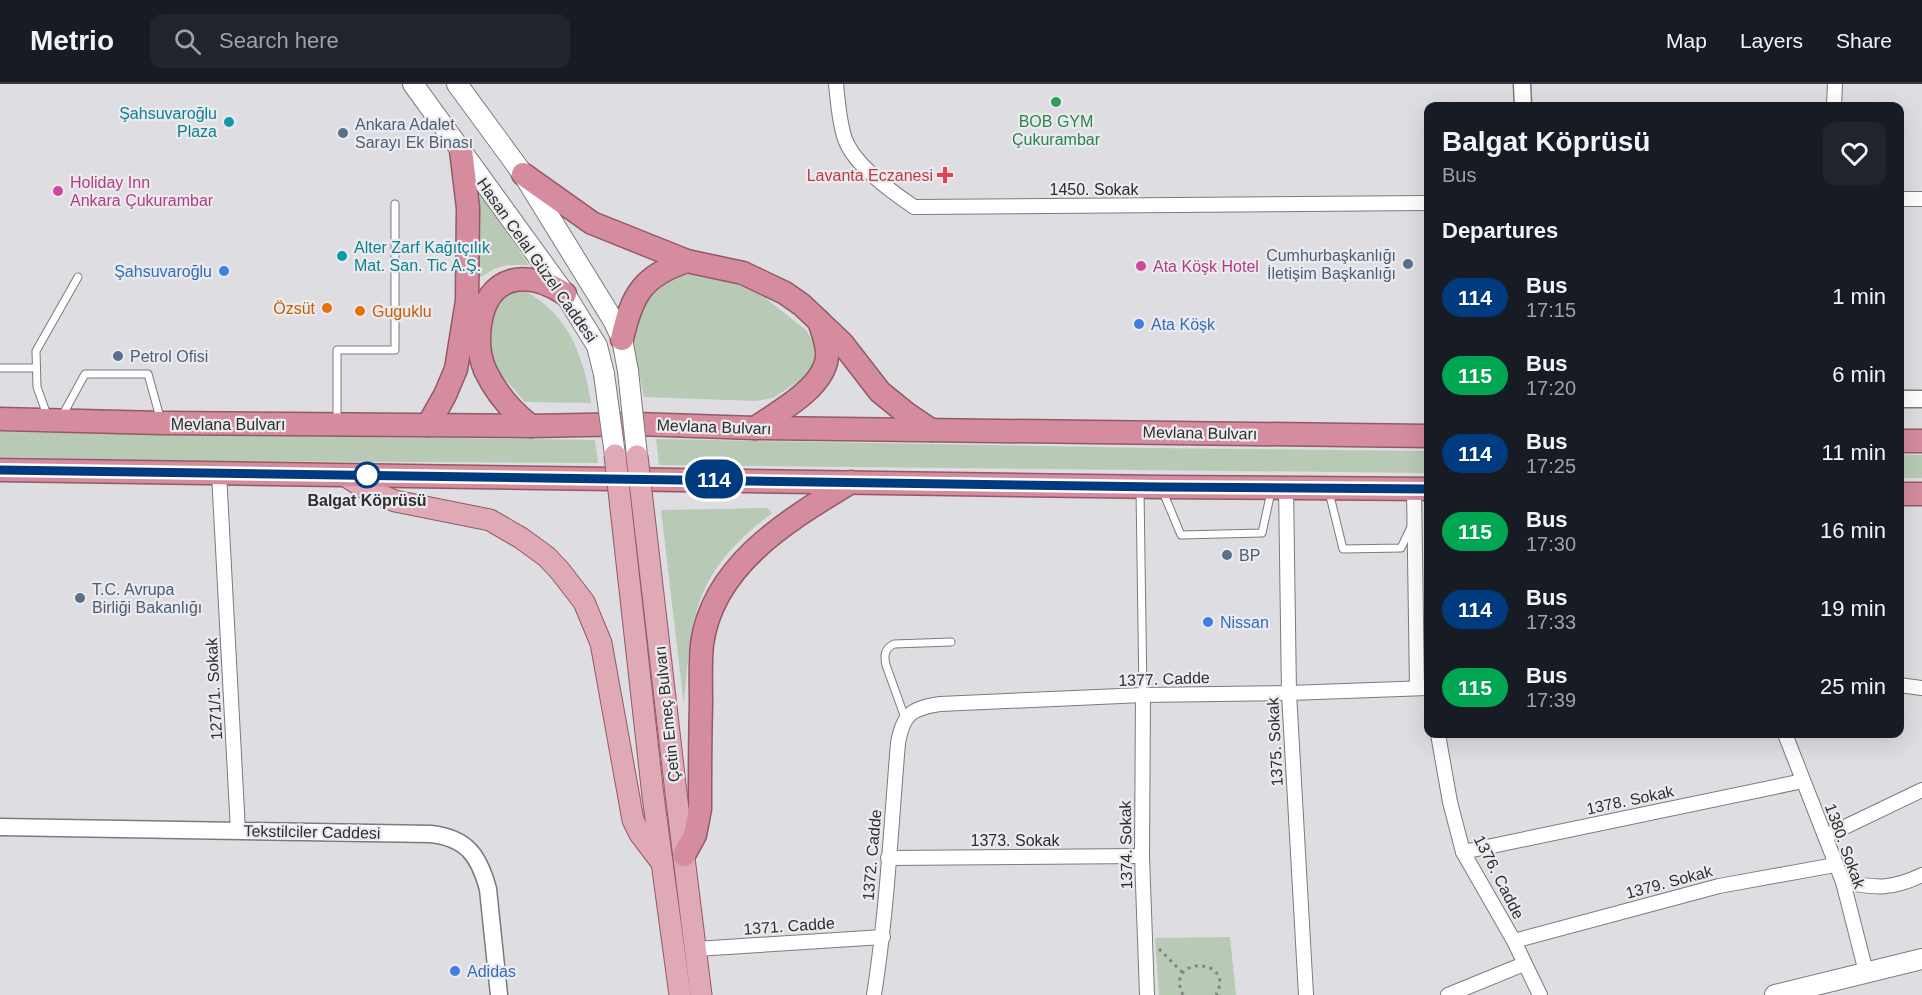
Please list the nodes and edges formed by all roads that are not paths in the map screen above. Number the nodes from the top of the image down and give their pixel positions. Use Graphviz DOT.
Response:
graph roads {
  1 [pos="412,84"];
  2 [pos="457,84"];
  3 [pos="836,84"];
  4 [pos="1522,84"];
  5 [pos="1835,84"];
  6 [pos="1523,102"];
  7 [pos="1834,102"];
  8 [pos="460,150"];
  9 [pos="523,174"];
  10 [pos="1904,200"];
  11 [pos="1922,200"];
  12 [pos="1424,203"];
  13 [pos="395,204"];
  14 [pos="687,261"];
  15 [pos="78,277"];
  16 [pos="565,294"];
  17 [pos="819,320"];
  18 [pos="622,339"];
  19 [pos="0,368"];
  20 [pos="36,368"];
  21 [pos="1904,399"];
  22 [pos="1922,399"];
  23 [pos="0,419"];
  24 [pos="54,421"];
  25 [pos="161,423"];
  26 [pos="337,424"];
  27 [pos="428,425"];
  28 [pos="531,426"];
  29 [pos="755,428"];
  30 [pos="931,430"];
  31 [pos="1424,435"];
  32 [pos="1904,441"];
  33 [pos="1922,441"];
  34 [pos="615,455"];
  35 [pos="638,456"];
  36 [pos="0,470"];
  37 [pos="219,473"];
  38 [pos="344,474"];
  39 [pos="852,481"];
  40 [pos="1151,486"];
  41 [pos="1279,487"];
  42 [pos="1328,487"];
  43 [pos="1421,488"];
  44 [pos="1904,494"];
  45 [pos="1922,495"];
  46 [pos="1414,519"];
  47 [pos="951,642"];
  48 [pos="1904,686"];
  49 [pos="1422,688"];
  50 [pos="1922,688"];
  51 [pos="1289,693"];
  52 [pos="1143,695"];
  53 [pos="905,718"];
  54 [pos="1439,738"];
  55 [pos="1787,738"];
  56 [pos="1803,781"];
  57 [pos="1922,790"];
  58 [pos="0,827"];
  59 [pos="238,831"];
  60 [pos="1826,836"];
  61 [pos="1463,852"];
  62 [pos="684,855"];
  63 [pos="1142,856"];
  64 [pos="888,858"];
  65 [pos="662,863"];
  66 [pos="1835,865"];
  67 [pos="1922,875"];
  68 [pos="1843,882"];
  69 [pos="883,937"];
  70 [pos="1514,941"];
  71 [pos="696,949"];
  72 [pos="1922,959"];
  73 [pos="1524,964"];
  74 [pos="677,968"];
  75 [pos="699,972"];
  76 [pos="1866,972"];
  77 [pos="499,995"];
  78 [pos="670,995"];
  79 [pos="680,995"];
  80 [pos="701,995"];
  81 [pos="711,995"];
  82 [pos="874,995"];
  83 [pos="1147,995"];
  84 [pos="1306,995"];
  85 [pos="1448,995"];
  86 [pos="1540,995"];
  87 [pos="1775,995"];
  1 -- 8 [label="main road, Hasan Celal Güzel Caddesi"];
  2 -- 9 [label="main road, Hasan Celal Güzel Caddesi"];
  3 -- 12 [label="street, 1450. Sokak"];
  4 -- 6 [label="street"];
  5 -- 7 [label="street"];
  8 -- 16 [label="main road, Hasan Celal Güzel Caddesi"];
  8 -- 27 [label="highway"];
  9 -- 14 [label="highway"];
  9 -- 18 [label="main road, Hasan Celal Güzel Caddesi"];
  10 -- 11 [label="street"];
  13 -- 26 [label="lane"];
  14 -- 17 [label="highway"];
  14 -- 18 [label="highway"];
  15 -- 20 [label="lane"];
  16 -- 28 [label="highway"];
  16 -- 34 [label="main road, Hasan Celal Güzel Caddesi, bridge"];
  17 -- 29 [label="highway"];
  17 -- 30 [label="highway"];
  18 -- 35 [label="main road, Hasan Celal Güzel Caddesi, bridge"];
  19 -- 20 [label="lane"];
  20 -- 24 [label="lane"];
  21 -- 22 [label="street"];
  23 -- 24 [label="highway, Mevlana Bulvarı"];
  24 -- 25 [label="highway, Mevlana Bulvarı"];
  24 -- 25 [label="lane"];
  25 -- 26 [label="highway, Mevlana Bulvarı"];
  26 -- 27 [label="highway, Mevlana Bulvarı"];
  27 -- 28 [label="highway, Mevlana Bulvarı"];
  28 -- 29 [label="highway, Mevlana Bulvarı"];
  29 -- 30 [label="highway, Mevlana Bulvarı"];
  30 -- 31 [label="highway, Mevlana Bulvarı"];
  32 -- 33 [label="highway"];
  34 -- 65 [label="main road, Çetin Emeç Bulvarı, bridge"];
  35 -- 62 [label="main road, Çetin Emeç Bulvarı, bridge"];
  36 -- 37 [label="highway"];
  37 -- 38 [label="highway"];
  37 -- 59 [label="street, 1271/1. Sokak"];
  38 -- 39 [label="highway"];
  38 -- 65 [label="main road"];
  39 -- 40 [label="highway"];
  39 -- 62 [label="highway"];
  40 -- 41 [label="highway"];
  40 -- 41 [label="lane"];
  40 -- 52 [label="lane"];
  41 -- 42 [label="highway"];
  41 -- 51 [label="street, 1375. Sokak"];
  42 -- 43 [label="highway"];
  42 -- 46 [label="lane"];
  43 -- 46 [label="street"];
  44 -- 45 [label="highway"];
  46 -- 49 [label="street"];
  47 -- 53 [label="lane"];
  48 -- 50 [label="street"];
  49 -- 51 [label="street, 1377. Cadde"];
  51 -- 52 [label="street, 1377. Cadde"];
  51 -- 84 [label="street, 1375. Sokak"];
  52 -- 53 [label="street, 1377. Cadde"];
  52 -- 63 [label="street, 1374. Sokak"];
  53 -- 64 [label="street, 1372. Cadde"];
  54 -- 61 [label="street, 1376. Cadde"];
  55 -- 56 [label="street, 1380. Sokak"];
  56 -- 60 [label="street, 1380. Sokak"];
  56 -- 61 [label="street, 1378. Sokak"];
  57 -- 60 [label="street"];
  58 -- 59 [label="street, Tekstilciler Caddesi"];
  59 -- 77 [label="street, Tekstilciler Caddesi"];
  60 -- 66 [label="street, 1380. Sokak"];
  61 -- 70 [label="street, 1376. Cadde"];
  62 -- 71 [label="main road, Çetin Emeç Bulvarı"];
  63 -- 64 [label="street, 1373. Sokak"];
  63 -- 83 [label="street, 1374. Sokak"];
  64 -- 69 [label="street, 1372. Cadde"];
  65 -- 74 [label="main road, Çetin Emeç Bulvarı"];
  66 -- 68 [label="street, 1380. Sokak"];
  66 -- 70 [label="street, 1379. Sokak"];
  67 -- 68 [label="street"];
  68 -- 76 [label="street, 1380. Sokak"];
  69 -- 71 [label="street, 1371. Cadde"];
  69 -- 82 [label="street, 1372. Cadde"];
  70 -- 73 [label="street, 1376. Cadde"];
  71 -- 75 [label="main road, Çetin Emeç Bulvarı"];
  72 -- 76 [label="main road"];
  73 -- 85 [label="street"];
  73 -- 86 [label="street, 1376. Cadde"];
  74 -- 78 [label="main road, Çetin Emeç Bulvarı"];
  74 -- 79 [label="main road, Çetin Emeç Bulvarı"];
  75 -- 80 [label="main road, Çetin Emeç Bulvarı"];
  75 -- 81 [label="main road, Çetin Emeç Bulvarı"];
  76 -- 87 [label="main road"];
}
